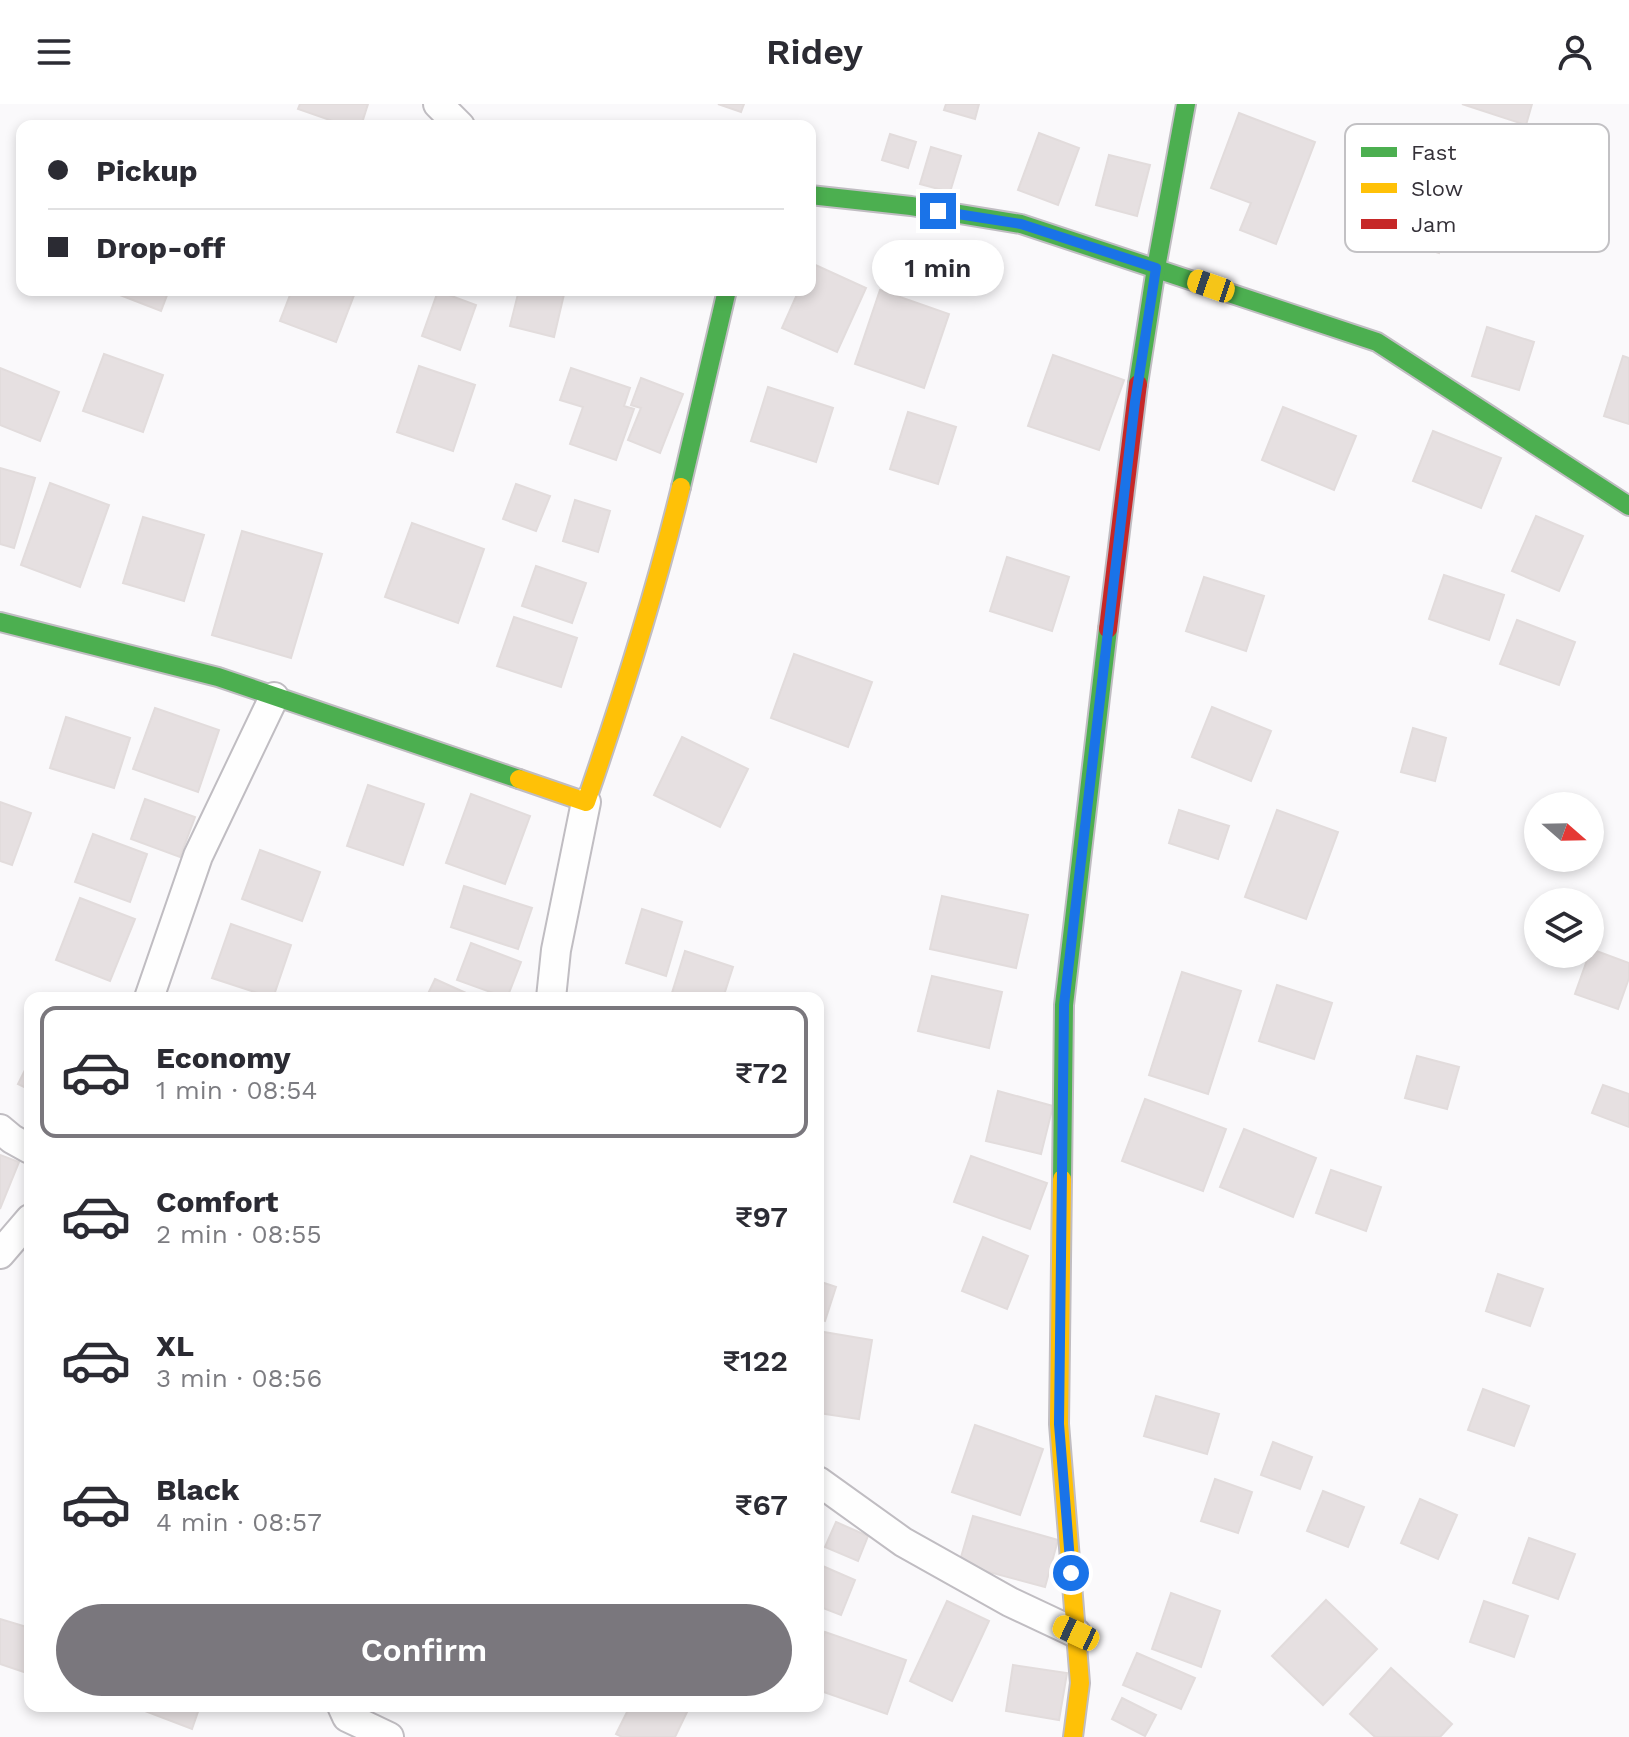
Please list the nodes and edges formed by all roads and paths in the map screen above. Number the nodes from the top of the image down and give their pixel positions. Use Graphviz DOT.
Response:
graph roads {
  1 [pos="438,104"];
  2 [pos="1186,104"];
  3 [pos="454,120"];
  4 [pos="816,196"];
  5 [pos="1156,268"];
  6 [pos="726,296"];
  7 [pos="1629,506"];
  8 [pos="0,622"];
  9 [pos="274,697"];
  10 [pos="586,802"];
  11 [pos="151,992"];
  12 [pos="552,992"];
  13 [pos="0,1129"];
  14 [pos="24,1146"];
  15 [pos="24,1226"];
  16 [pos="0,1254"];
  17 [pos="824,1485"];
  18 [pos="1076,1633"];
  19 [pos="345,1712"];
  20 [pos="389,1737"];
  21 [pos="1073,1737"];
  1 -- 3 [label="street"];
  2 -- 5 [label="street"];
  4 -- 5 [label="street"];
  5 -- 7 [label="street"];
  5 -- 18 [label="street"];
  6 -- 10 [label="street"];
  8 -- 9 [label="street"];
  9 -- 10 [label="street"];
  9 -- 11 [label="street"];
  10 -- 12 [label="street"];
  13 -- 14 [label="street"];
  15 -- 16 [label="street"];
  17 -- 18 [label="street"];
  18 -- 21 [label="street"];
  19 -- 20 [label="street"];
}
